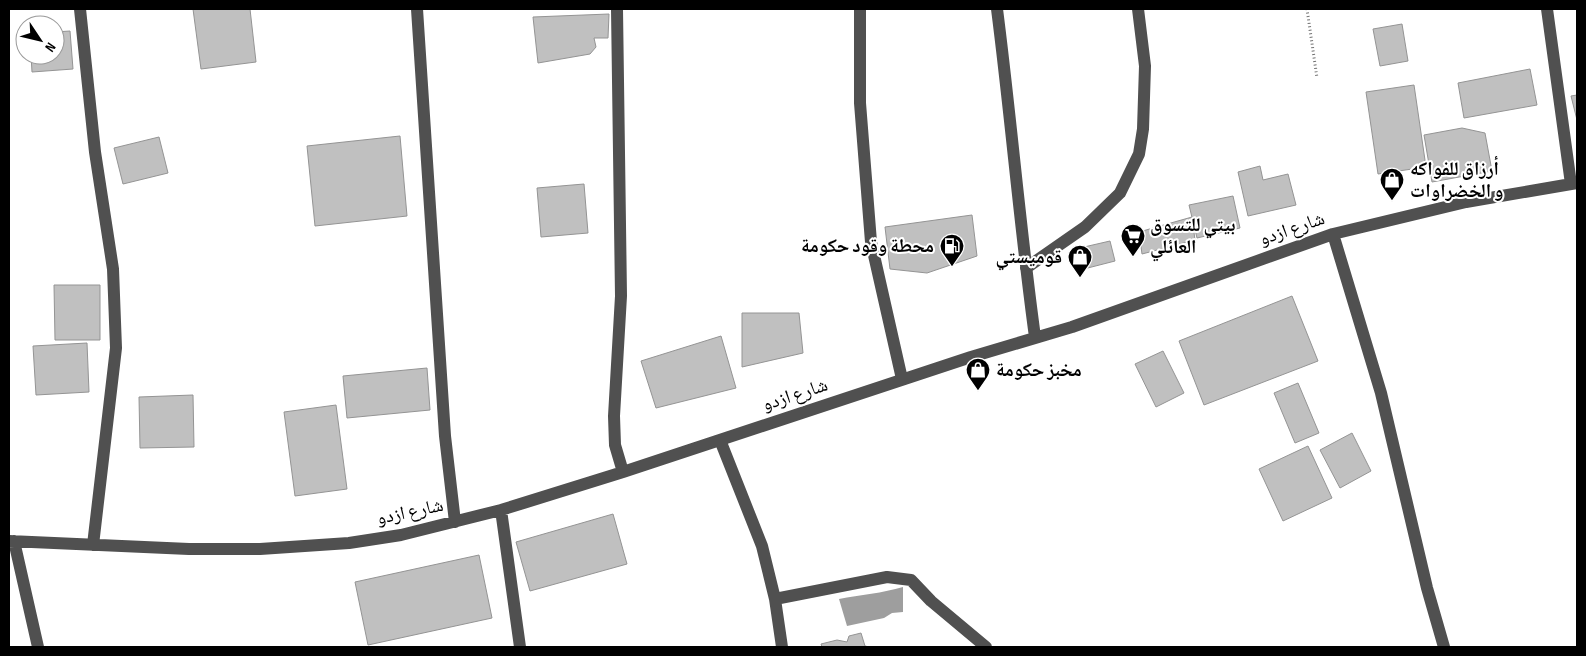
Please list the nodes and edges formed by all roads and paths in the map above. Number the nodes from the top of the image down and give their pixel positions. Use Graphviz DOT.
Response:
graph roads {
  1 [pos="80,9"];
  2 [pos="417,9"];
  3 [pos="617,9"];
  4 [pos="860,9"];
  5 [pos="997,9"];
  6 [pos="1138,9"];
  7 [pos="1307,9"];
  8 [pos="1547,9"];
  9 [pos="1317,78"];
  10 [pos="1574,184"];
  11 [pos="1334,234"];
  12 [pos="1026,268"];
  13 [pos="1036,337"];
  14 [pos="902,379"];
  15 [pos="720,440"];
  16 [pos="623,472"];
  17 [pos="501,510"];
  18 [pos="455,522"];
  19 [pos="11,541"];
  20 [pos="93,545"];
  21 [pos="775,599"];
  22 [pos="38,647"];
  23 [pos="520,647"];
  24 [pos="782,647"];
  25 [pos="986,647"];
  26 [pos="1444,647"];
  1 -- 20 [label="street"];
  2 -- 18 [label="street"];
  3 -- 16 [label="street"];
  4 -- 14 [label="street"];
  5 -- 12 [label="street"];
  6 -- 12 [label="street"];
  7 -- 9 [label="path"];
  8 -- 10 [label="street"];
  10 -- 11 [label="street, شارع ازدو"];
  11 -- 13 [label="street, شارع ازدو"];
  11 -- 26 [label="street"];
  12 -- 13 [label="street"];
  13 -- 14 [label="street, شارع ازدو"];
  14 -- 15 [label="street, شارع ازدو"];
  15 -- 16 [label="street, شارع ازدو"];
  15 -- 21 [label="street"];
  16 -- 17 [label="street, شارع ازدو"];
  17 -- 18 [label="street, شارع ازدو"];
  17 -- 23 [label="street"];
  18 -- 20 [label="street, شارع ازدو"];
  19 -- 20 [label="street, شارع ازدو"];
  19 -- 22 [label="street"];
  21 -- 24 [label="street"];
  21 -- 25 [label="street"];
}
